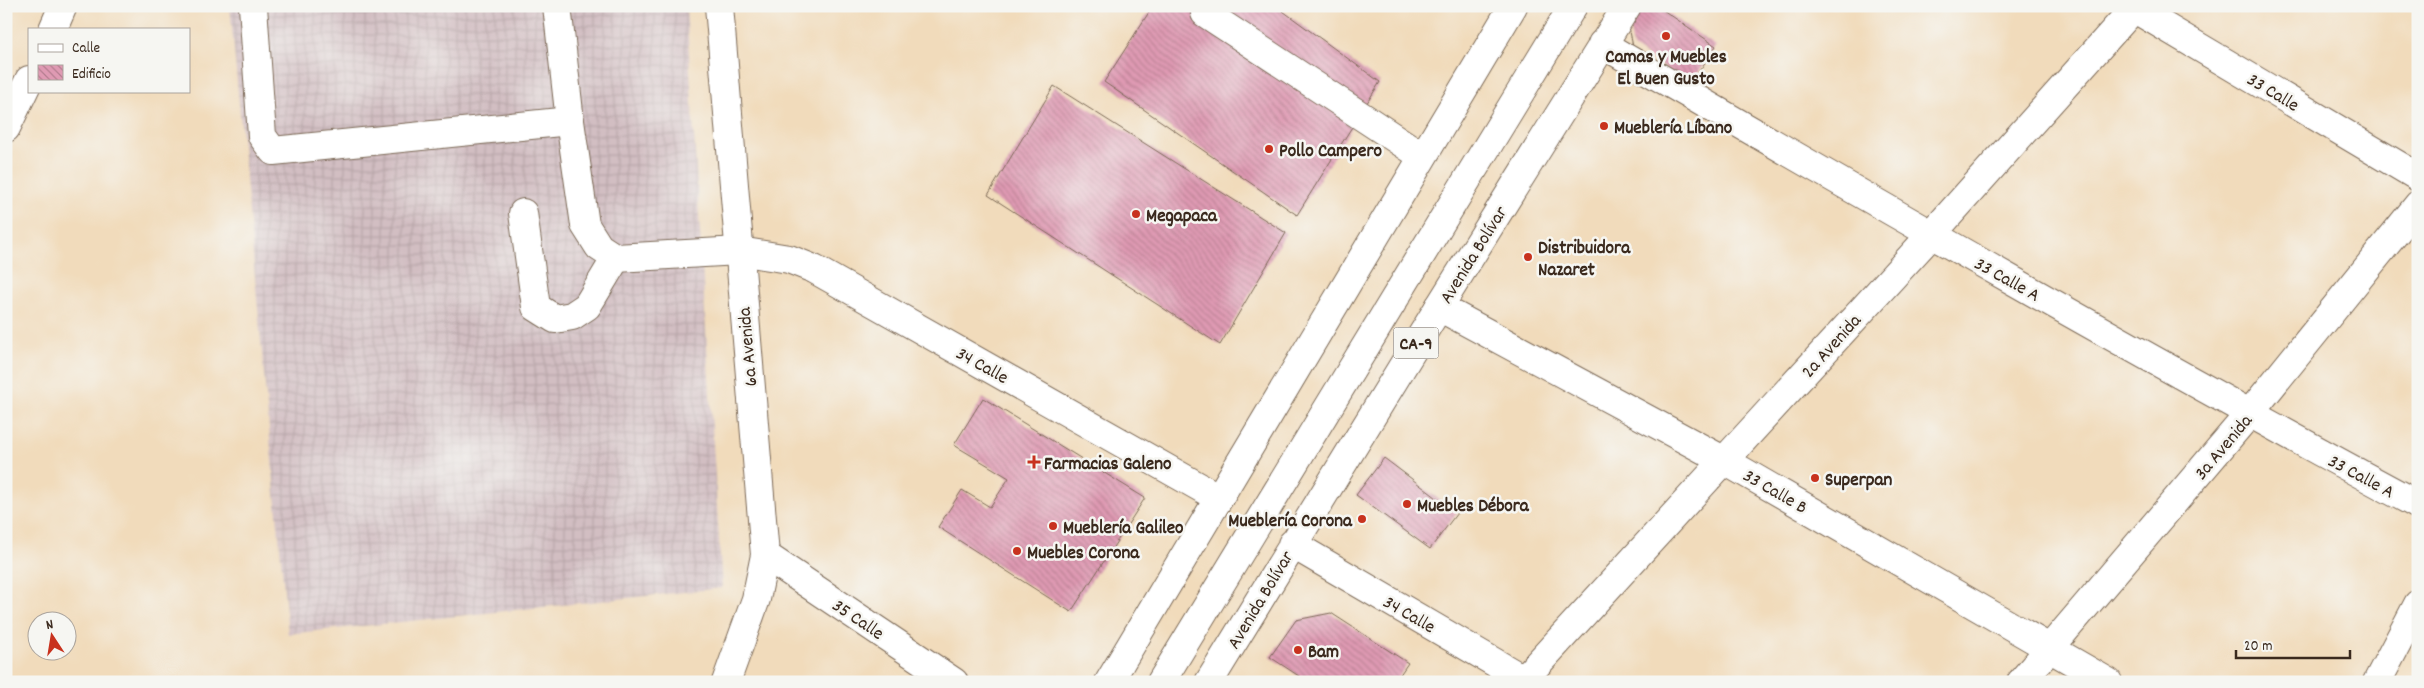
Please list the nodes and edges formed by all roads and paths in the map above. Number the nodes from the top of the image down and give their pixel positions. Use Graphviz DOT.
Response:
graph roads {
  1 [pos="63,6"];
  2 [pos="253,6"];
  3 [pos="557,6"];
  4 [pos="719,6"];
  5 [pos="1513,6"];
  6 [pos="1573,6"];
  7 [pos="1627,6"];
  8 [pos="2133,7"];
  9 [pos="1205,13"];
  10 [pos="53,28"];
  11 [pos="1602,44"];
  12 [pos="28,82"];
  13 [pos="570,121"];
  14 [pos="6,128"];
  15 [pos="1422,156"];
  16 [pos="2418,178"];
  17 [pos="2418,206"];
  18 [pos="523,213"];
  19 [pos="1931,235"];
  20 [pos="739,252"];
  21 [pos="616,258"];
  22 [pos="1439,307"];
  23 [pos="2249,414"];
  24 [pos="1725,461"];
  25 [pos="1219,498"];
  26 [pos="2418,505"];
  27 [pos="1292,544"];
  28 [pos="765,555"];
  29 [pos="2418,604"];
  30 [pos="2051,649"];
  31 [pos="1524,681"];
  32 [pos="726,682"];
  33 [pos="954,682"];
  34 [pos="1109,682"];
  35 [pos="1161,682"];
  36 [pos="1209,682"];
  37 [pos="2021,682"];
  38 [pos="2108,682"];
  39 [pos="2377,682"];
  1 -- 10 [label="street"];
  2 -- 13 [label="street"];
  3 -- 13 [label="street"];
  4 -- 20 [label="street, 6a Avenida"];
  5 -- 15 [label="street"];
  6 -- 35 [label="street"];
  7 -- 11 [label="street, Avenida Bolívar / CA-9"];
  8 -- 16 [label="street, 33 Calle"];
  8 -- 19 [label="street, 2a Avenida"];
  9 -- 15 [label="street"];
  11 -- 19 [label="street, 33 Calle A"];
  11 -- 22 [label="street, Avenida Bolívar / CA-9"];
  12 -- 14 [label="street"];
  13 -- 21 [label="street"];
  15 -- 25 [label="street"];
  17 -- 23 [label="street, 3a Avenida"];
  18 -- 21 [label="street"];
  19 -- 23 [label="street, 33 Calle A"];
  19 -- 24 [label="street, 2a Avenida"];
  20 -- 21 [label="street, 34 Calle"];
  20 -- 25 [label="street, 34 Calle"];
  20 -- 28 [label="street, 6a Avenida"];
  22 -- 24 [label="street, 33 Calle B"];
  22 -- 27 [label="street, Avenida Bolívar / CA-9"];
  23 -- 26 [label="street, 33 Calle A"];
  23 -- 30 [label="street, 3a Avenida"];
  24 -- 30 [label="street, 33 Calle B"];
  24 -- 31 [label="street, 2a Avenida"];
  25 -- 34 [label="street"];
  27 -- 31 [label="street, 34 Calle"];
  27 -- 36 [label="street, Avenida Bolívar / CA-9"];
  28 -- 32 [label="street, 6a Avenida"];
  28 -- 33 [label="street, 35 Calle"];
  29 -- 39 [label="street"];
  30 -- 37 [label="street, 3a Avenida"];
  30 -- 38 [label="street, 33 Calle B"];
}
